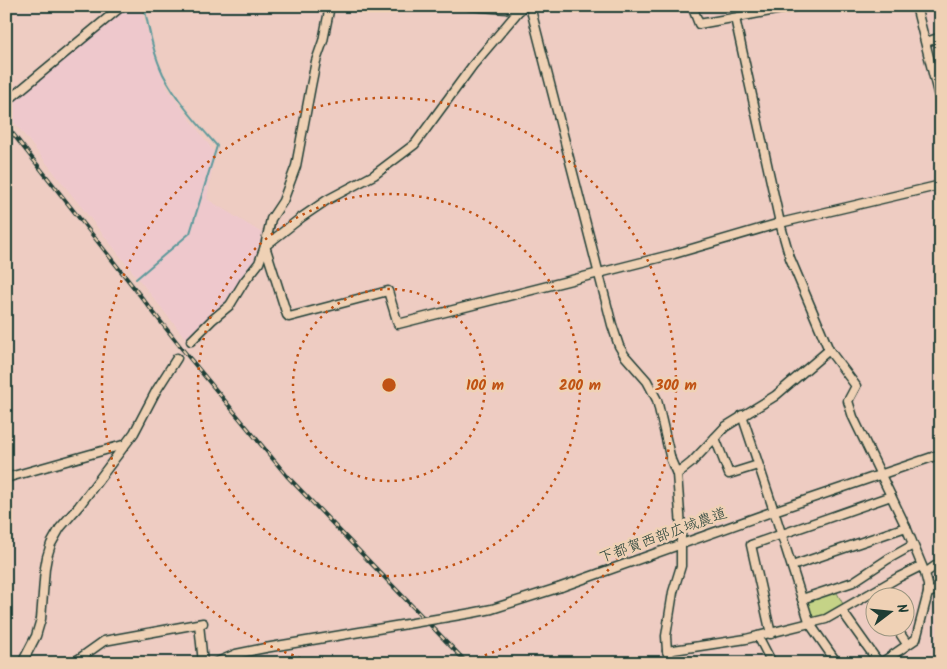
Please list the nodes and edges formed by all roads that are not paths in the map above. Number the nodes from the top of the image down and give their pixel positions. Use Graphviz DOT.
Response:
graph roads {
  1 [pos="122,6"];
  2 [pos="330,6"];
  3 [pos="469,6"];
  4 [pos="530,6"];
  5 [pos="692,6"];
  6 [pos="799,6"];
  7 [pos="916,6"];
  8 [pos="521,8"];
  9 [pos="735,18"];
  10 [pos="941,37"];
  11 [pos="926,42"];
  12 [pos="6,102"];
  13 [pos="941,104"];
  14 [pos="941,185"];
  15 [pos="780,223"];
  16 [pos="266,246"];
  17 [pos="598,274"];
  18 [pos="191,341"];
  19 [pos="829,350"];
  20 [pos="177,358"];
  21 [pos="742,416"];
  22 [pos="715,438"];
  23 [pos="124,445"];
  24 [pos="941,454"];
  25 [pos="758,465"];
  26 [pos="677,474"];
  27 [pos="882,474"];
  28 [pos="6,478"];
  29 [pos="891,496"];
  30 [pos="774,511"];
  31 [pos="906,526"];
  32 [pos="782,535"];
  33 [pos="682,544"];
  34 [pos="913,545"];
  35 [pos="941,562"];
  36 [pos="792,566"];
  37 [pos="923,570"];
  38 [pos="886,586"];
  39 [pos="941,589"];
  40 [pos="928,593"];
  41 [pos="802,599"];
  42 [pos="864,600"];
  43 [pos="842,611"];
  44 [pos="810,624"];
  45 [pos="771,634"];
  46 [pos="758,636"];
  47 [pos="902,636"];
  48 [pos="907,644"];
  49 [pos="667,651"];
  50 [pos="836,661"];
  51 [pos="22,663"];
  52 [pos="73,663"];
  53 [pos="203,663"];
  54 [pos="215,663"];
  55 [pos="671,663"];
  56 [pos="772,663"];
  57 [pos="823,663"];
  58 [pos="880,663"];
  1 -- 12 [label="street"];
  2 -- 16 [label="street"];
  3 -- 8 [label="street"];
  4 -- 17 [label="street"];
  5 -- 9 [label="street"];
  6 -- 9 [label="street"];
  7 -- 11 [label="street"];
  8 -- 16 [label="street"];
  9 -- 15 [label="street"];
  10 -- 11 [label="street"];
  11 -- 13 [label="street"];
  14 -- 15 [label="street"];
  15 -- 17 [label="street"];
  15 -- 19 [label="street"];
  16 -- 17 [label="street"];
  16 -- 18 [label="street"];
  17 -- 26 [label="street"];
  19 -- 21 [label="street"];
  19 -- 27 [label="street"];
  20 -- 23 [label="street"];
  21 -- 22 [label="street"];
  21 -- 25 [label="street"];
  22 -- 25 [label="street"];
  22 -- 26 [label="street"];
  23 -- 28 [label="street"];
  23 -- 51 [label="street"];
  24 -- 27 [label="street, 下都賀西部広域農道"];
  25 -- 30 [label="street"];
  26 -- 33 [label="street"];
  27 -- 29 [label="street"];
  27 -- 30 [label="street, 下都賀西部広域農道"];
  29 -- 31 [label="street"];
  29 -- 32 [label="street"];
  30 -- 32 [label="street"];
  30 -- 33 [label="street, 下都賀西部広域農道"];
  31 -- 34 [label="street"];
  31 -- 36 [label="street"];
  32 -- 36 [label="street"];
  32 -- 45 [label="street"];
  33 -- 49 [label="street"];
  33 -- 54 [label="street, 下都賀西部広域農道, bridge"];
  34 -- 37 [label="street"];
  34 -- 41 [label="street"];
  35 -- 37 [label="street"];
  36 -- 41 [label="street"];
  37 -- 38 [label="street"];
  37 -- 40 [label="street"];
  39 -- 40 [label="street"];
  40 -- 48 [label="street"];
  41 -- 44 [label="street"];
  42 -- 43 [label="street"];
  43 -- 44 [label="street"];
  43 -- 58 [label="street"];
  44 -- 45 [label="street"];
  44 -- 50 [label="street"];
  45 -- 46 [label="street"];
  46 -- 49 [label="street"];
  46 -- 56 [label="street"];
  47 -- 48 [label="street"];
  48 -- 58 [label="street"];
  49 -- 55 [label="street"];
  50 -- 57 [label="street"];
  52 -- 53 [label="street"];
}
